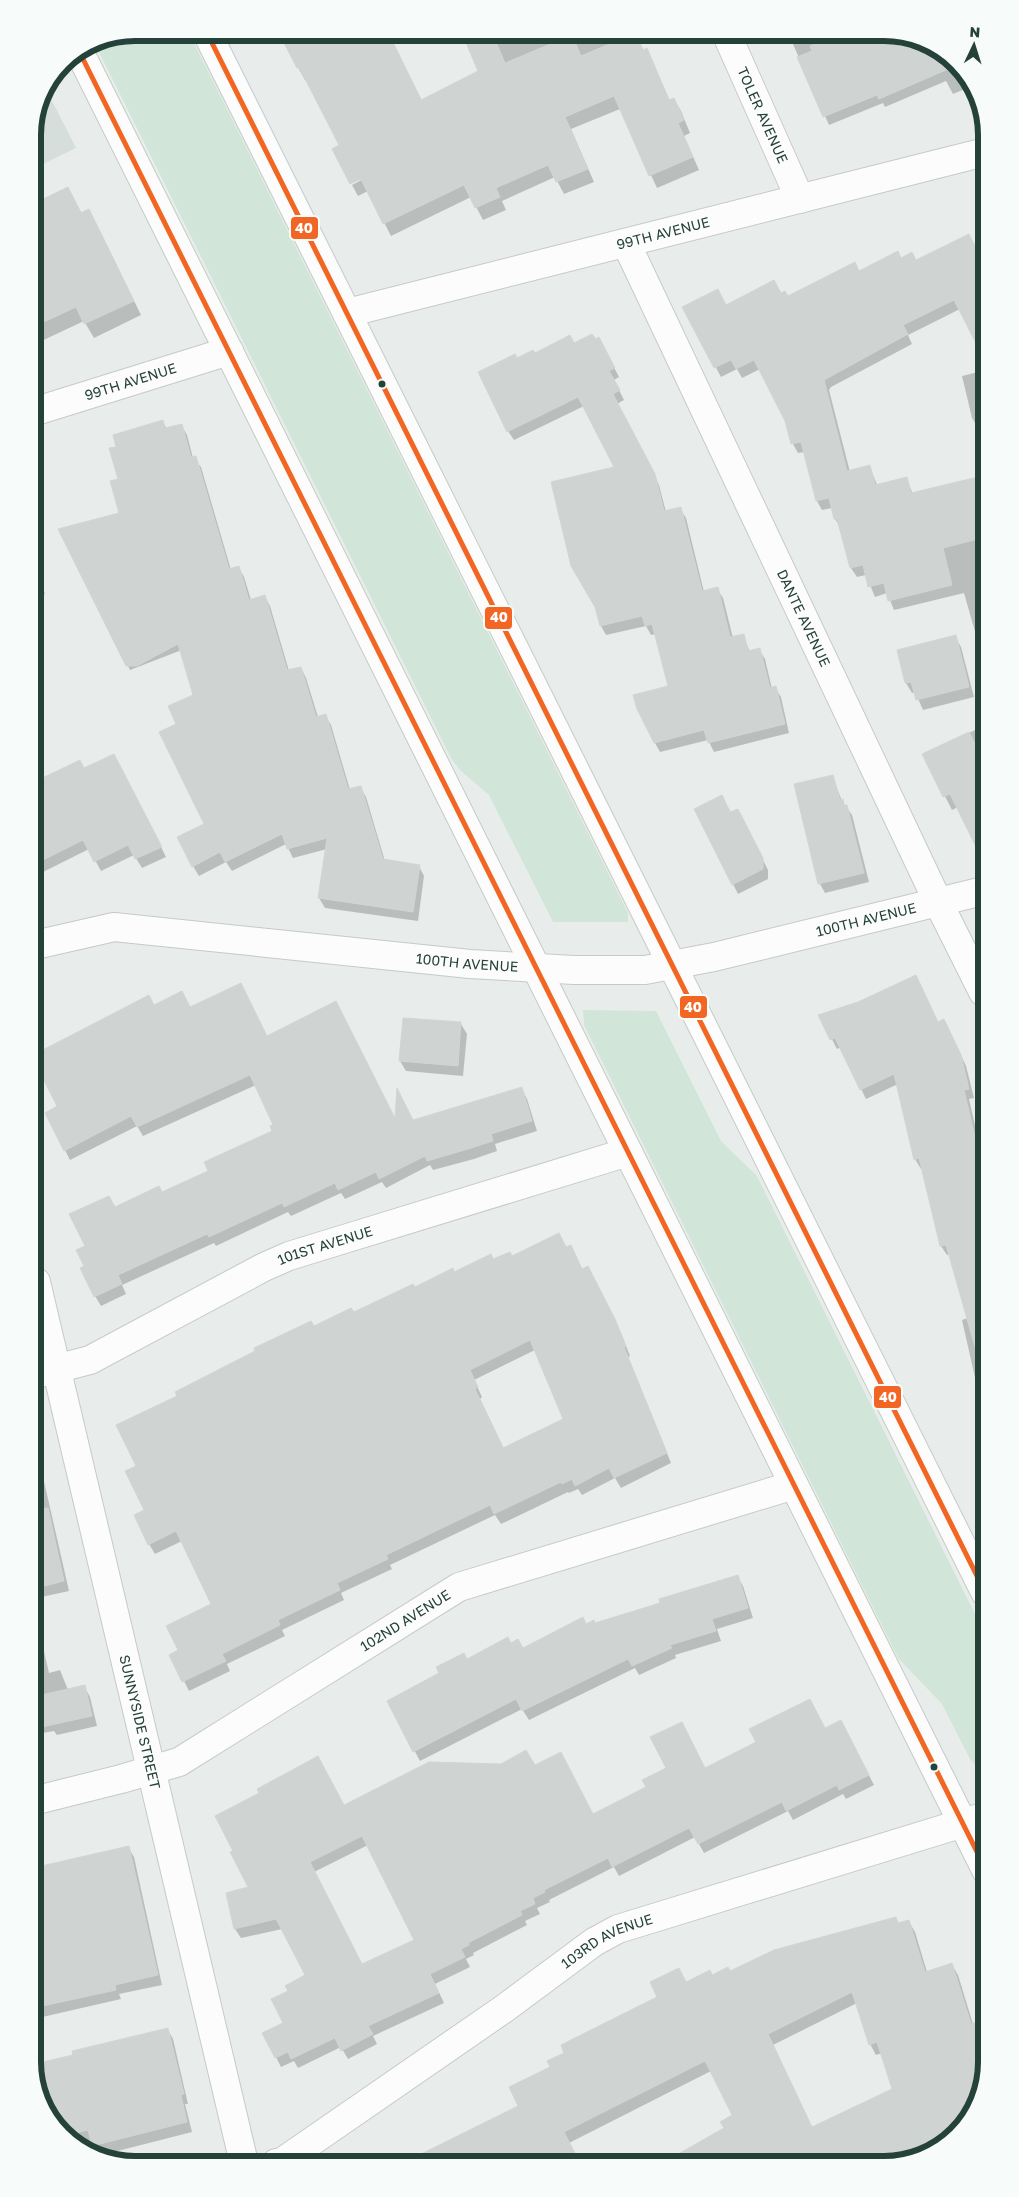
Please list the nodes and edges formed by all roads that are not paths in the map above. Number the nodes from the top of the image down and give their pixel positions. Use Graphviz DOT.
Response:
graph roads {
  1 [pos="211,41"];
  2 [pos="730,41"];
  3 [pos="82,58"];
  4 [pos="978,154"];
  5 [pos="800,199"];
  6 [pos="626,243"];
  7 [pos="347,313"];
  8 [pos="229,351"];
  9 [pos="41,410"];
  10 [pos="978,892"];
  11 [pos="938,902"];
  12 [pos="41,944"];
  13 [pos="672,966"];
  14 [pos="537,968"];
  15 [pos="978,980"];
  16 [pos="628,1152"];
  17 [pos="41,1327"];
  18 [pos="46,1372"];
  19 [pos="794,1485"];
  20 [pos="978,1578"];
  21 [pos="150,1771"];
  22 [pos="41,1799"];
  23 [pos="974,1820"];
  24 [pos="978,1837"];
  25 [pos="242,2156"];
  26 [pos="286,2156"];
  1 -- 7 [label="street"];
  2 -- 5 [label="street, TOLER AVENUE"];
  3 -- 8 [label="street"];
  4 -- 5 [label="street, 99TH AVENUE"];
  5 -- 6 [label="street, 99TH AVENUE"];
  6 -- 7 [label="street, 99TH AVENUE"];
  6 -- 11 [label="street, DANTE AVENUE"];
  7 -- 13 [label="street"];
  8 -- 9 [label="street, 99TH AVENUE"];
  8 -- 14 [label="street"];
  10 -- 11 [label="street, 100TH AVENUE"];
  11 -- 13 [label="street, 100TH AVENUE"];
  11 -- 15 [label="street, DANTE AVENUE"];
  12 -- 14 [label="street, 100TH AVENUE"];
  13 -- 14 [label="street, 100TH AVENUE"];
  13 -- 20 [label="street"];
  14 -- 16 [label="street"];
  16 -- 18 [label="street, 101ST AVENUE"];
  16 -- 19 [label="street"];
  17 -- 18 [label="street, SUNNYSIDE STREET"];
  18 -- 21 [label="street, SUNNYSIDE STREET"];
  19 -- 21 [label="street, 102ND AVENUE"];
  19 -- 23 [label="street"];
  21 -- 22 [label="street, 102ND AVENUE"];
  21 -- 25 [label="street, SUNNYSIDE STREET"];
  23 -- 24 [label="street"];
  23 -- 26 [label="street, 103RD AVENUE"];
}
